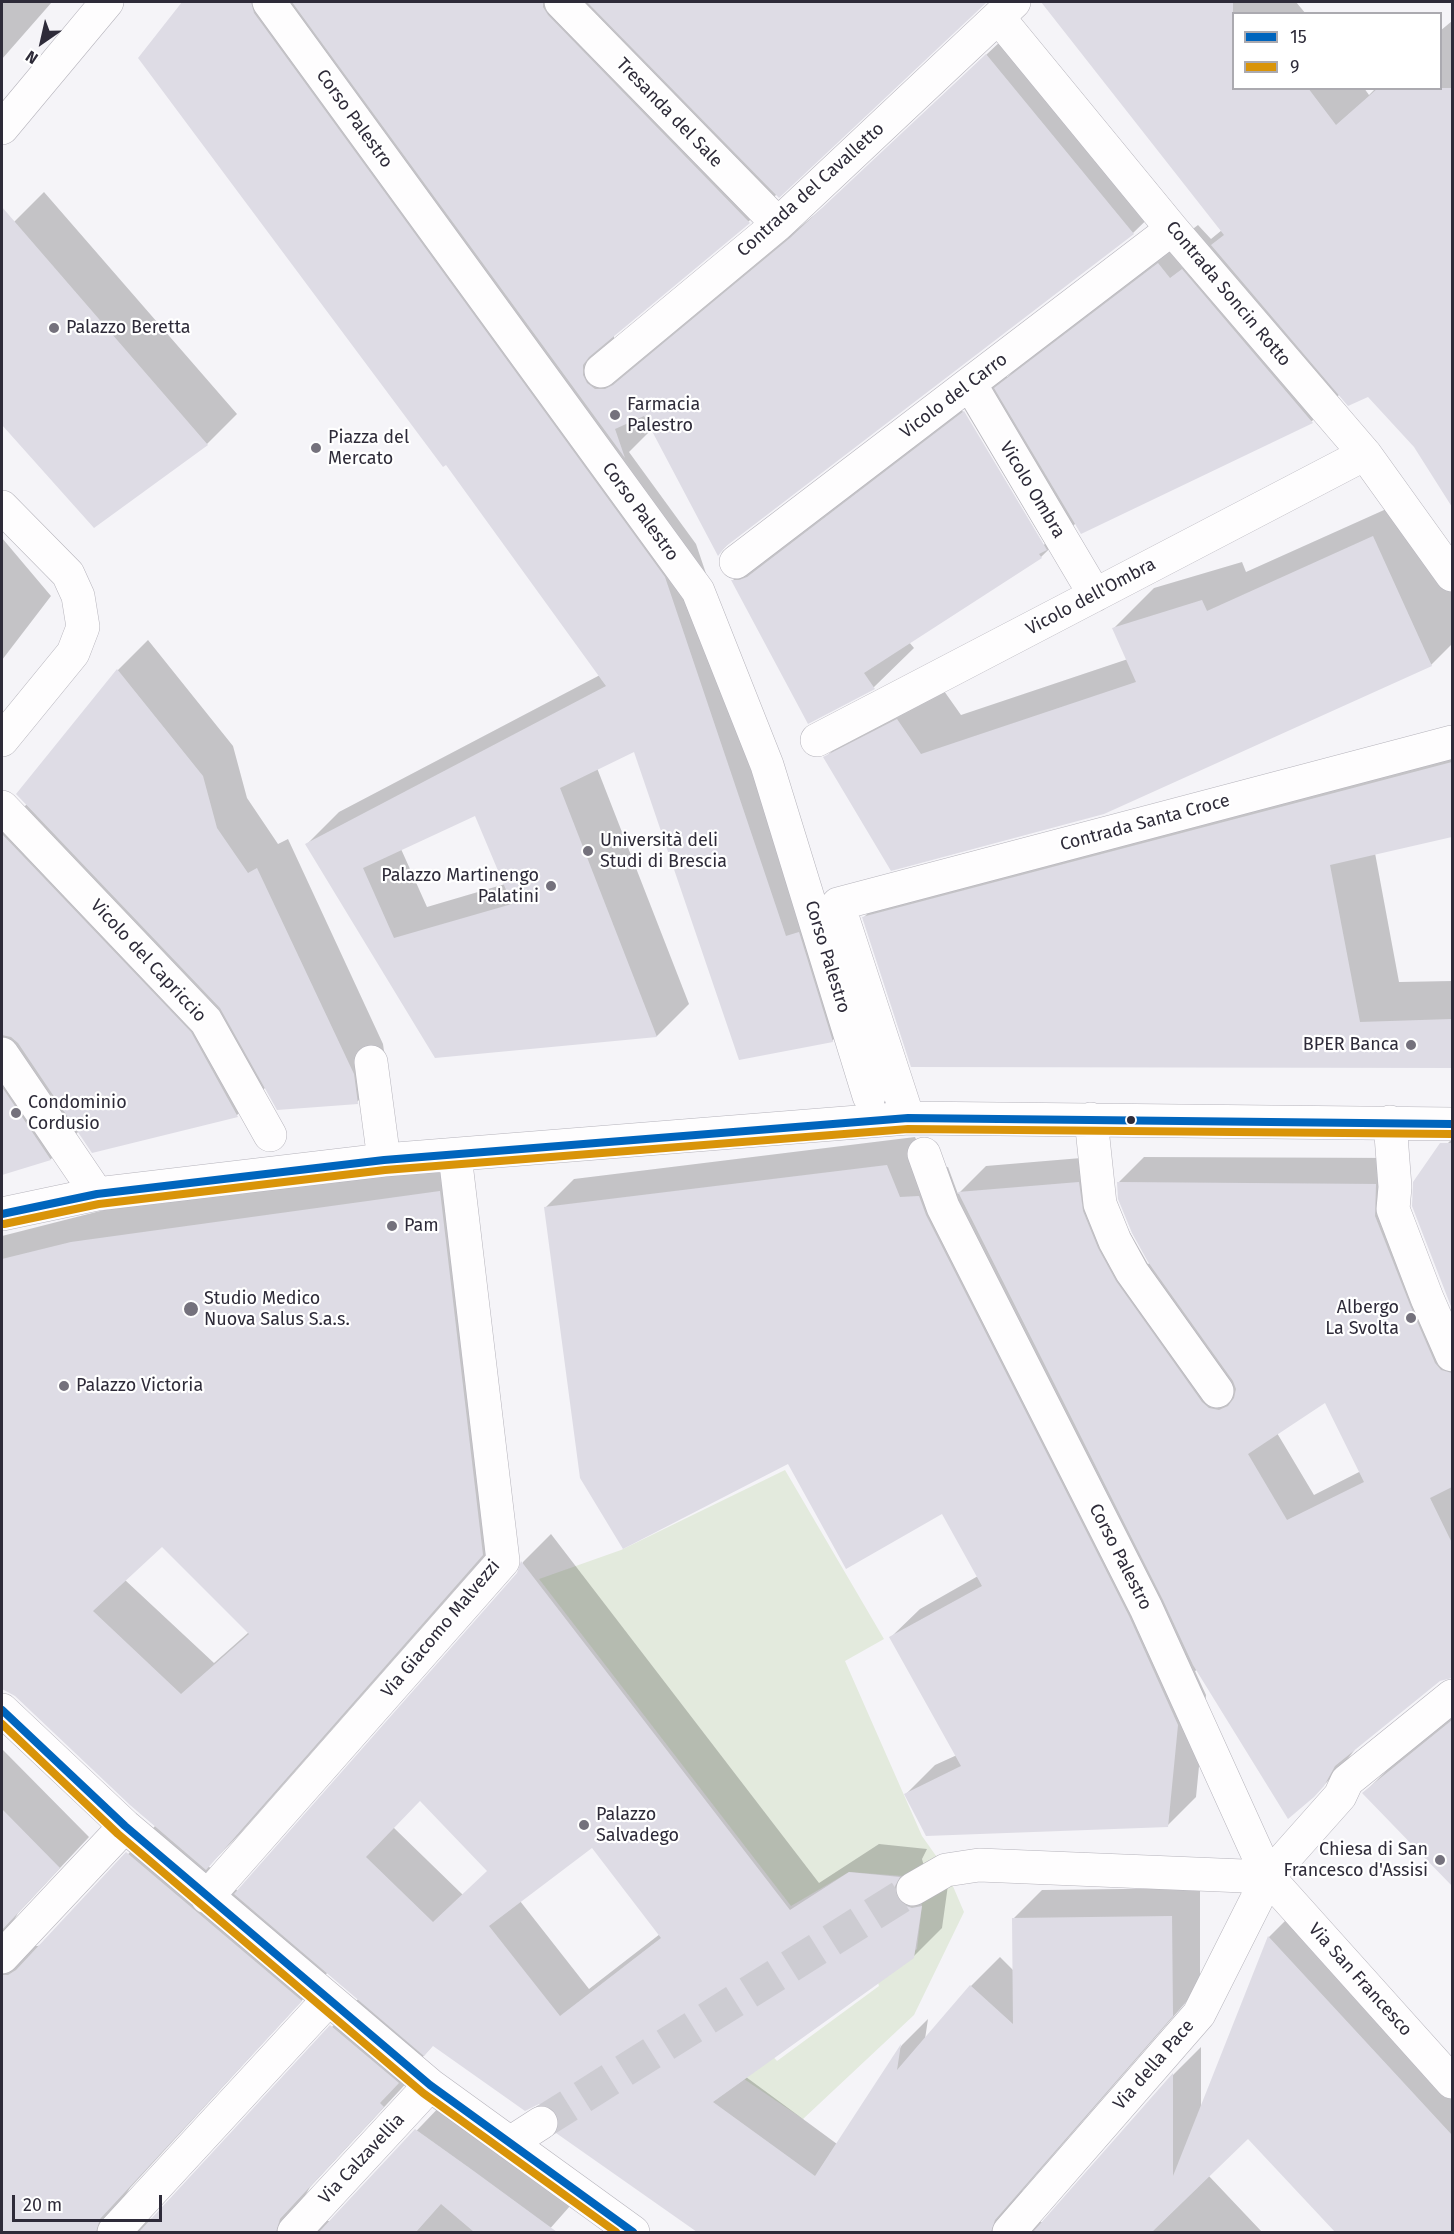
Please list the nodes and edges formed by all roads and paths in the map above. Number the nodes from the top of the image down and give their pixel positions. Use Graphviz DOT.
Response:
graph roads {
  1 [pos="107,2"];
  2 [pos="269,2"];
  3 [pos="561,2"];
  4 [pos="1006,9"];
  5 [pos="2,128"];
  6 [pos="778,224"];
  7 [pos="1172,229"];
  8 [pos="601,371"];
  9 [pos="970,384"];
  10 [pos="1365,454"];
  11 [pos="2,507"];
  12 [pos="736,562"];
  13 [pos="1452,575"];
  14 [pos="1095,595"];
  15 [pos="2,740"];
  16 [pos="817,740"];
  17 [pos="1452,742"];
  18 [pos="2,807"];
  19 [pos="838,904"];
  20 [pos="2,1054"];
  21 [pos="370,1062"];
  22 [pos="869,1096"];
  23 [pos="908,1118"];
  24 [pos="1091,1119"];
  25 [pos="1390,1122"];
  26 [pos="1452,1124"];
  27 [pos="270,1135"];
  28 [pos="924,1154"];
  29 [pos="455,1155"];
  30 [pos="384,1160"];
  31 [pos="97,1194"];
  32 [pos="2,1214"];
  33 [pos="1452,1355"];
  34 [pos="1217,1391"];
  35 [pos="1452,1696"];
  36 [pos="2,1710"];
  37 [pos="126,1826"];
  38 [pos="1268,1877"];
  39 [pos="913,1889"];
  40 [pos="207,1897"];
  41 [pos="2,1957"];
  42 [pos="328,2000"];
  43 [pos="1452,2082"];
  44 [pos="430,2085"];
  45 [pos="542,2123"];
  46 [pos="510,2144"];
  47 [pos="114,2232"];
  48 [pos="294,2232"];
  49 [pos="633,2232"];
  50 [pos="1009,2232"];
  1 -- 5 [label="street"];
  2 -- 22 [label="street, Corso Palestro"];
  3 -- 6 [label="street, Tresanda del Sale"];
  4 -- 6 [label="street, Contrada del Cavalletto"];
  4 -- 7 [label="street, Contrada Soncin Rotto"];
  6 -- 8 [label="street, Contrada del Cavalletto"];
  7 -- 9 [label="street, Vicolo del Carro"];
  7 -- 10 [label="street, Contrada Soncin Rotto"];
  9 -- 12 [label="street, Vicolo del Carro"];
  9 -- 14 [label="street, Vicolo Ombra"];
  10 -- 13 [label="street, Contrada Soncin Rotto"];
  10 -- 14 [label="street, Vicolo dell'Ombra"];
  11 -- 15 [label="street"];
  14 -- 16 [label="street, Vicolo dell'Ombra"];
  17 -- 19 [label="street, Contrada Santa Croce"];
  18 -- 27 [label="street, Vicolo del Capriccio"];
  19 -- 23 [label="street, Corso Palestro"];
  20 -- 31 [label="street"];
  21 -- 30 [label="street"];
  23 -- 24 [label="street"];
  23 -- 29 [label="street"];
  24 -- 25 [label="street"];
  24 -- 34 [label="street"];
  25 -- 26 [label="street"];
  25 -- 33 [label="street"];
  28 -- 38 [label="street, Corso Palestro"];
  29 -- 30 [label="street"];
  29 -- 40 [label="street, Via Giacomo Malvezzi"];
  30 -- 31 [label="street"];
  31 -- 32 [label="street"];
  35 -- 38 [label="street, Via della Pace"];
  36 -- 37 [label="street"];
  37 -- 40 [label="street"];
  37 -- 41 [label="street"];
  38 -- 39 [label="street"];
  38 -- 43 [label="street, Via San Francesco"];
  38 -- 50 [label="street, Via della Pace"];
  40 -- 42 [label="street"];
  42 -- 44 [label="street"];
  42 -- 47 [label="street"];
  44 -- 46 [label="street"];
  44 -- 48 [label="street, Via Calzavellia"];
  45 -- 46 [label="street"];
  46 -- 49 [label="street"];
}
